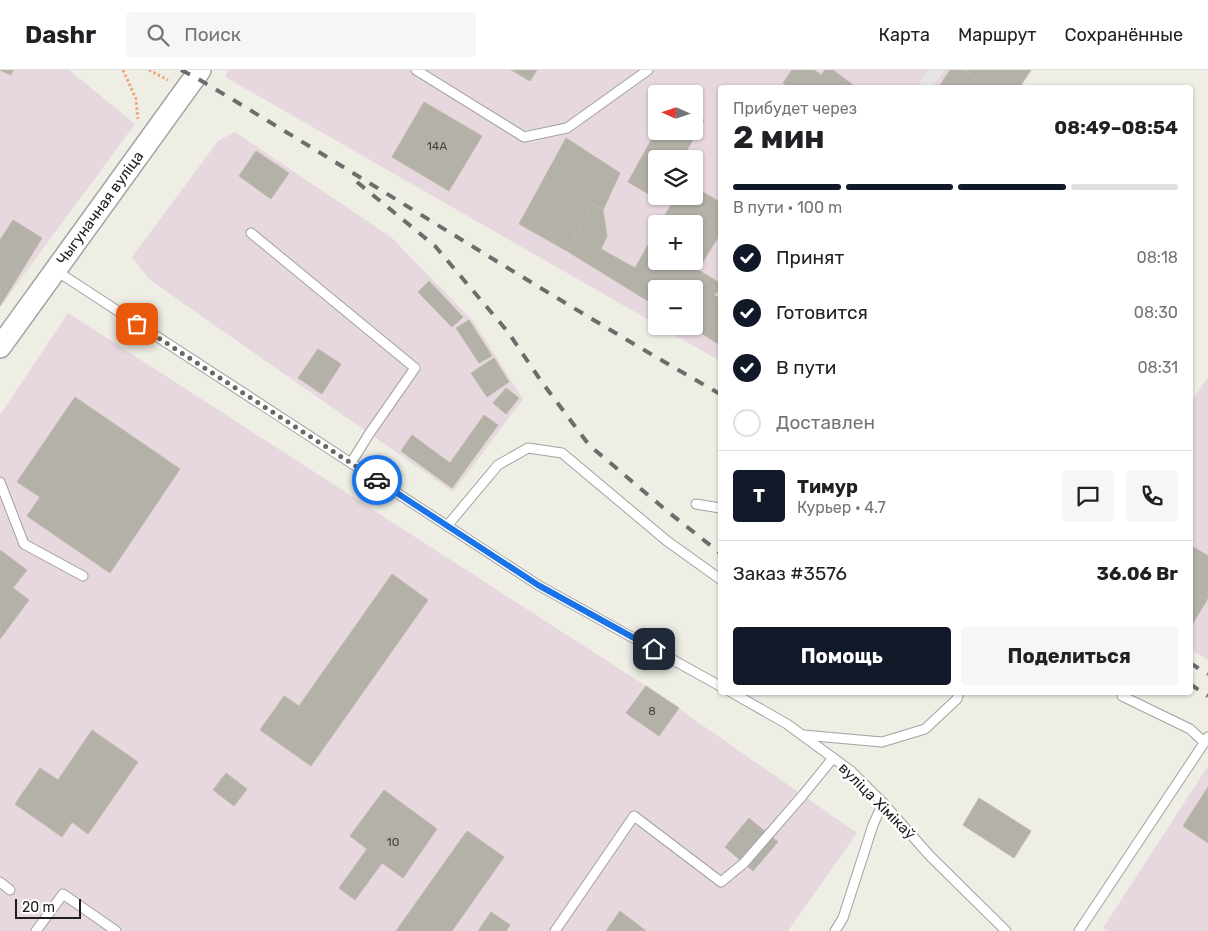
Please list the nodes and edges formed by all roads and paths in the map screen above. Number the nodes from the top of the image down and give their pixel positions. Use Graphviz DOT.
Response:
graph roads {
  1 [pos="123,70"];
  2 [pos="200,70"];
  3 [pos="416,70"];
  4 [pos="648,70"];
  5 [pos="138,120"];
  6 [pos="251,233"];
  7 [pos="55,270"];
  8 [pos="0,347"];
  9 [pos="351,463"];
  10 [pos="0,482"];
  11 [pos="696,504"];
  12 [pos="718,508"];
  13 [pos="447,526"];
  14 [pos="83,576"];
  15 [pos="718,578"];
  16 [pos="718,685"];
  17 [pos="736,695"];
  18 [pos="958,695"];
  19 [pos="1122,696"];
  20 [pos="802,735"];
  21 [pos="1206,739"];
  22 [pos="833,758"];
  23 [pos="883,803"];
  24 [pos="0,882"];
  25 [pos="10,890"];
  26 [pos="36,931"];
  27 [pos="116,931"];
  28 [pos="555,931"];
  29 [pos="835,931"];
  30 [pos="1006,931"];
  31 [pos="1079,931"];
  1 -- 5 [label="path"];
  2 -- 7 [label="street, Чыгуначная вуліца"];
  3 -- 4 [label="lane"];
  6 -- 9 [label="lane"];
  7 -- 8 [label="street, Чыгуначная вуліца"];
  7 -- 9 [label="lane"];
  9 -- 13 [label="lane"];
  10 -- 14 [label="lane"];
  11 -- 12 [label="lane"];
  13 -- 15 [label="lane"];
  13 -- 16 [label="lane"];
  17 -- 20 [label="lane, вуліца Хімікаў"];
  18 -- 20 [label="lane"];
  19 -- 21 [label="lane"];
  20 -- 22 [label="lane, вуліца Хімікаў"];
  21 -- 31 [label="lane"];
  22 -- 23 [label="lane, вуліца Хімікаў"];
  22 -- 28 [label="lane"];
  23 -- 29 [label="lane"];
  23 -- 30 [label="lane, вуліца Хімікаў"];
  24 -- 25 [label="lane"];
  26 -- 27 [label="lane"];
}
